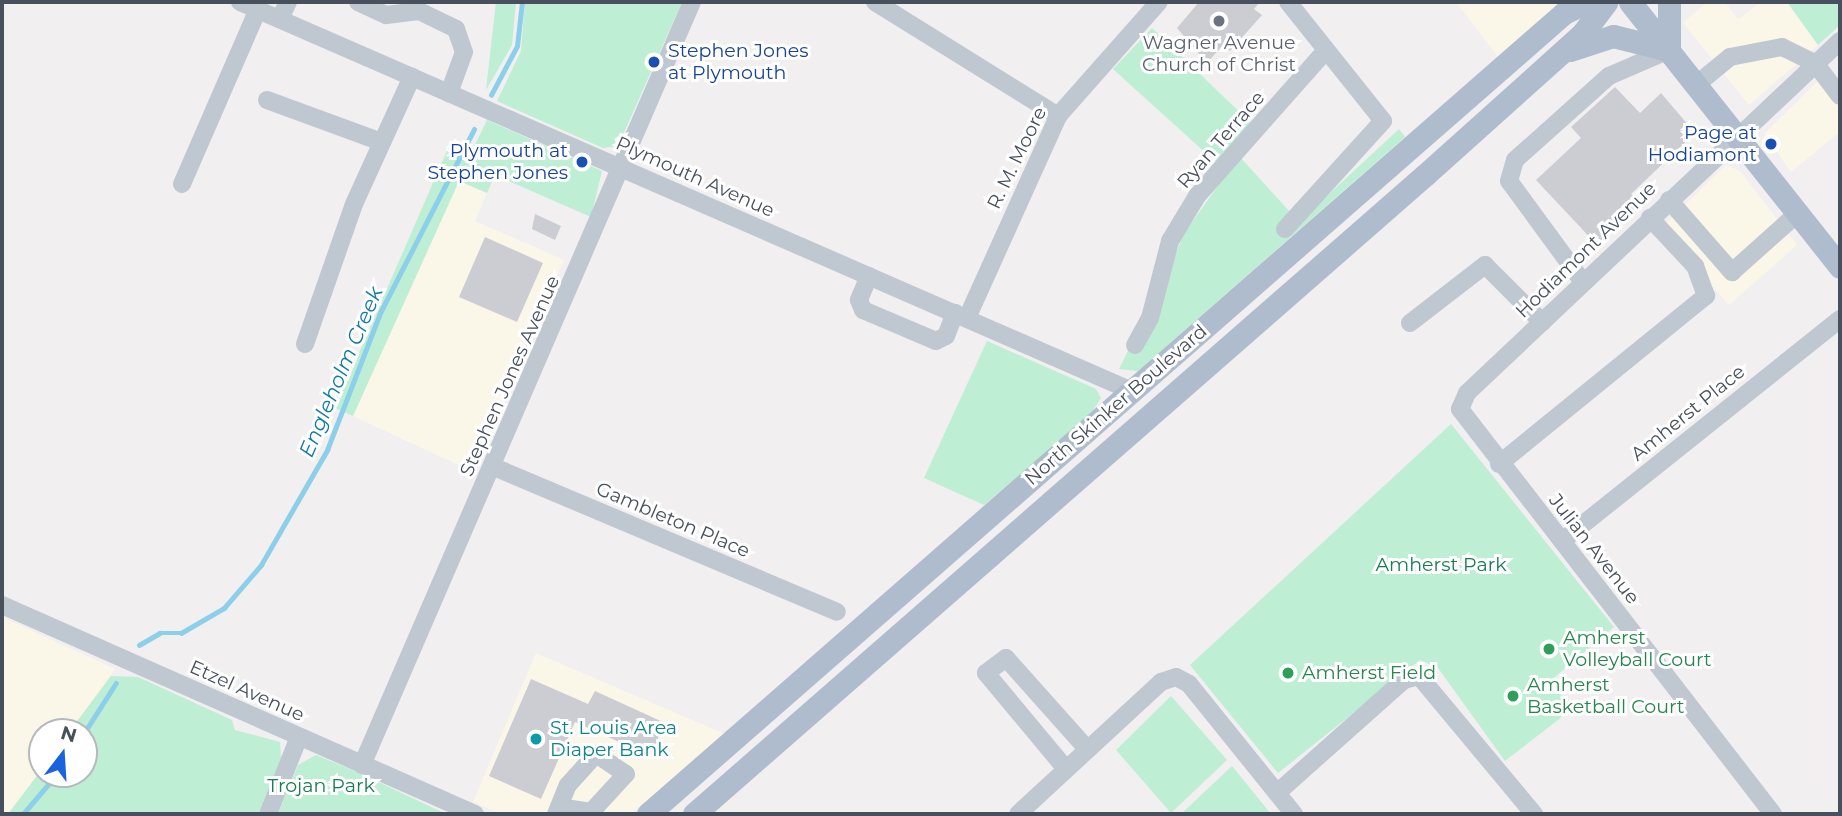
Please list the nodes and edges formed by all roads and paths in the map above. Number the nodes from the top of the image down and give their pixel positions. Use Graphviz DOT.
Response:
graph roads {
  1 [pos="240,2"];
  2 [pos="288,2"];
  3 [pos="358,2"];
  4 [pos="692,2"];
  5 [pos="875,2"];
  6 [pos="1159,2"];
  7 [pos="1288,2"];
  8 [pos="1587,2"];
  9 [pos="1606,2"];
  10 [pos="1630,2"];
  11 [pos="1669,2"];
  12 [pos="258,9"];
  13 [pos="280,19"];
  14 [pos="1840,41"];
  15 [pos="1326,50"];
  16 [pos="1669,50"];
  17 [pos="1557,55"];
  18 [pos="1815,63"];
  19 [pos="412,77"];
  20 [pos="1696,85"];
  21 [pos="449,93"];
  22 [pos="1840,96"];
  23 [pos="267,100"];
  24 [pos="1058,116"];
  25 [pos="1738,138"];
  26 [pos="382,142"];
  27 [pos="623,169"];
  28 [pos="182,184"];
  29 [pos="1669,201"];
  30 [pos="1798,214"];
  31 [pos="1650,218"];
  32 [pos="1285,229"];
  33 [pos="1840,267"];
  34 [pos="869,276"];
  35 [pos="1583,282"];
  36 [pos="961,316"];
  37 [pos="1840,319"];
  38 [pos="1542,321"];
  39 [pos="1410,323"];
  40 [pos="305,344"];
  41 [pos="1135,345"];
  42 [pos="1132,391"];
  43 [pos="1460,409"];
  44 [pos="1499,464"];
  45 [pos="494,467"];
  46 [pos="1562,541"];
  47 [pos="2,605"];
  48 [pos="837,612"];
  49 [pos="299,737"];
  50 [pos="1087,749"];
  51 [pos="362,765"];
  52 [pos="1066,769"];
  53 [pos="1277,793"];
  54 [pos="268,814"];
  55 [pos="474,814"];
  56 [pos="648,814"];
  57 [pos="694,814"];
  58 [pos="1018,814"];
  59 [pos="1294,814"];
  60 [pos="1534,814"];
  61 [pos="1773,814"];
  1 -- 12 [label="street, Plymouth Avenue"];
  2 -- 13 [label="street"];
  3 -- 21 [label="street"];
  4 -- 27 [label="street, Stephen Jones Avenue"];
  5 -- 24 [label="street"];
  6 -- 24 [label="street, R. M. Moore"];
  7 -- 15 [label="street"];
  8 -- 42 [label="main road, North Skinker Boulevard"];
  9 -- 17 [label="main road, North Skinker Boulevard"];
  10 -- 16 [label="main road"];
  11 -- 16 [label="main road"];
  12 -- 13 [label="street, Plymouth Avenue"];
  12 -- 28 [label="street"];
  13 -- 19 [label="street, Plymouth Avenue"];
  14 -- 18 [label="street, Hodiamont Avenue"];
  15 -- 32 [label="street"];
  15 -- 41 [label="street, Ryan Terrace"];
  16 -- 17 [label="main road"];
  16 -- 20 [label="main road"];
  16 -- 35 [label="street"];
  17 -- 57 [label="main road, North Skinker Boulevard"];
  18 -- 20 [label="street"];
  18 -- 22 [label="street"];
  18 -- 25 [label="street, Hodiamont Avenue"];
  19 -- 21 [label="street, Plymouth Avenue"];
  19 -- 26 [label="street"];
  20 -- 25 [label="main road"];
  21 -- 27 [label="street, Plymouth Avenue"];
  23 -- 26 [label="street"];
  24 -- 36 [label="street, R. M. Moore"];
  25 -- 29 [label="street, Hodiamont Avenue"];
  25 -- 30 [label="main road"];
  26 -- 40 [label="street"];
  27 -- 34 [label="street, Plymouth Avenue"];
  27 -- 45 [label="street, Stephen Jones Avenue"];
  29 -- 30 [label="street"];
  29 -- 31 [label="street, Hodiamont Avenue"];
  30 -- 33 [label="main road"];
  31 -- 35 [label="street, Hodiamont Avenue"];
  31 -- 44 [label="street"];
  34 -- 36 [label="street, Plymouth Avenue"];
  34 -- 36 [label="street, R. M. Moore"];
  35 -- 38 [label="street, Hodiamont Avenue"];
  36 -- 42 [label="street, Plymouth Avenue"];
  37 -- 46 [label="street, Amherst Place"];
  38 -- 39 [label="street"];
  38 -- 43 [label="street, Hodiamont Avenue"];
  42 -- 56 [label="main road, North Skinker Boulevard"];
  43 -- 44 [label="street, Julian Avenue"];
  44 -- 46 [label="street, Julian Avenue"];
  45 -- 48 [label="street, Gambleton Place"];
  45 -- 51 [label="street, Stephen Jones Avenue"];
  46 -- 61 [label="street, Julian Avenue"];
  47 -- 49 [label="street, Etzel Avenue"];
  49 -- 51 [label="street, Etzel Avenue"];
  49 -- 54 [label="street"];
  50 -- 52 [label="street"];
  50 -- 52 [label="street"];
  50 -- 53 [label="street"];
  51 -- 55 [label="street, Etzel Avenue"];
  52 -- 58 [label="street"];
  53 -- 59 [label="street"];
  53 -- 60 [label="street"];
}
